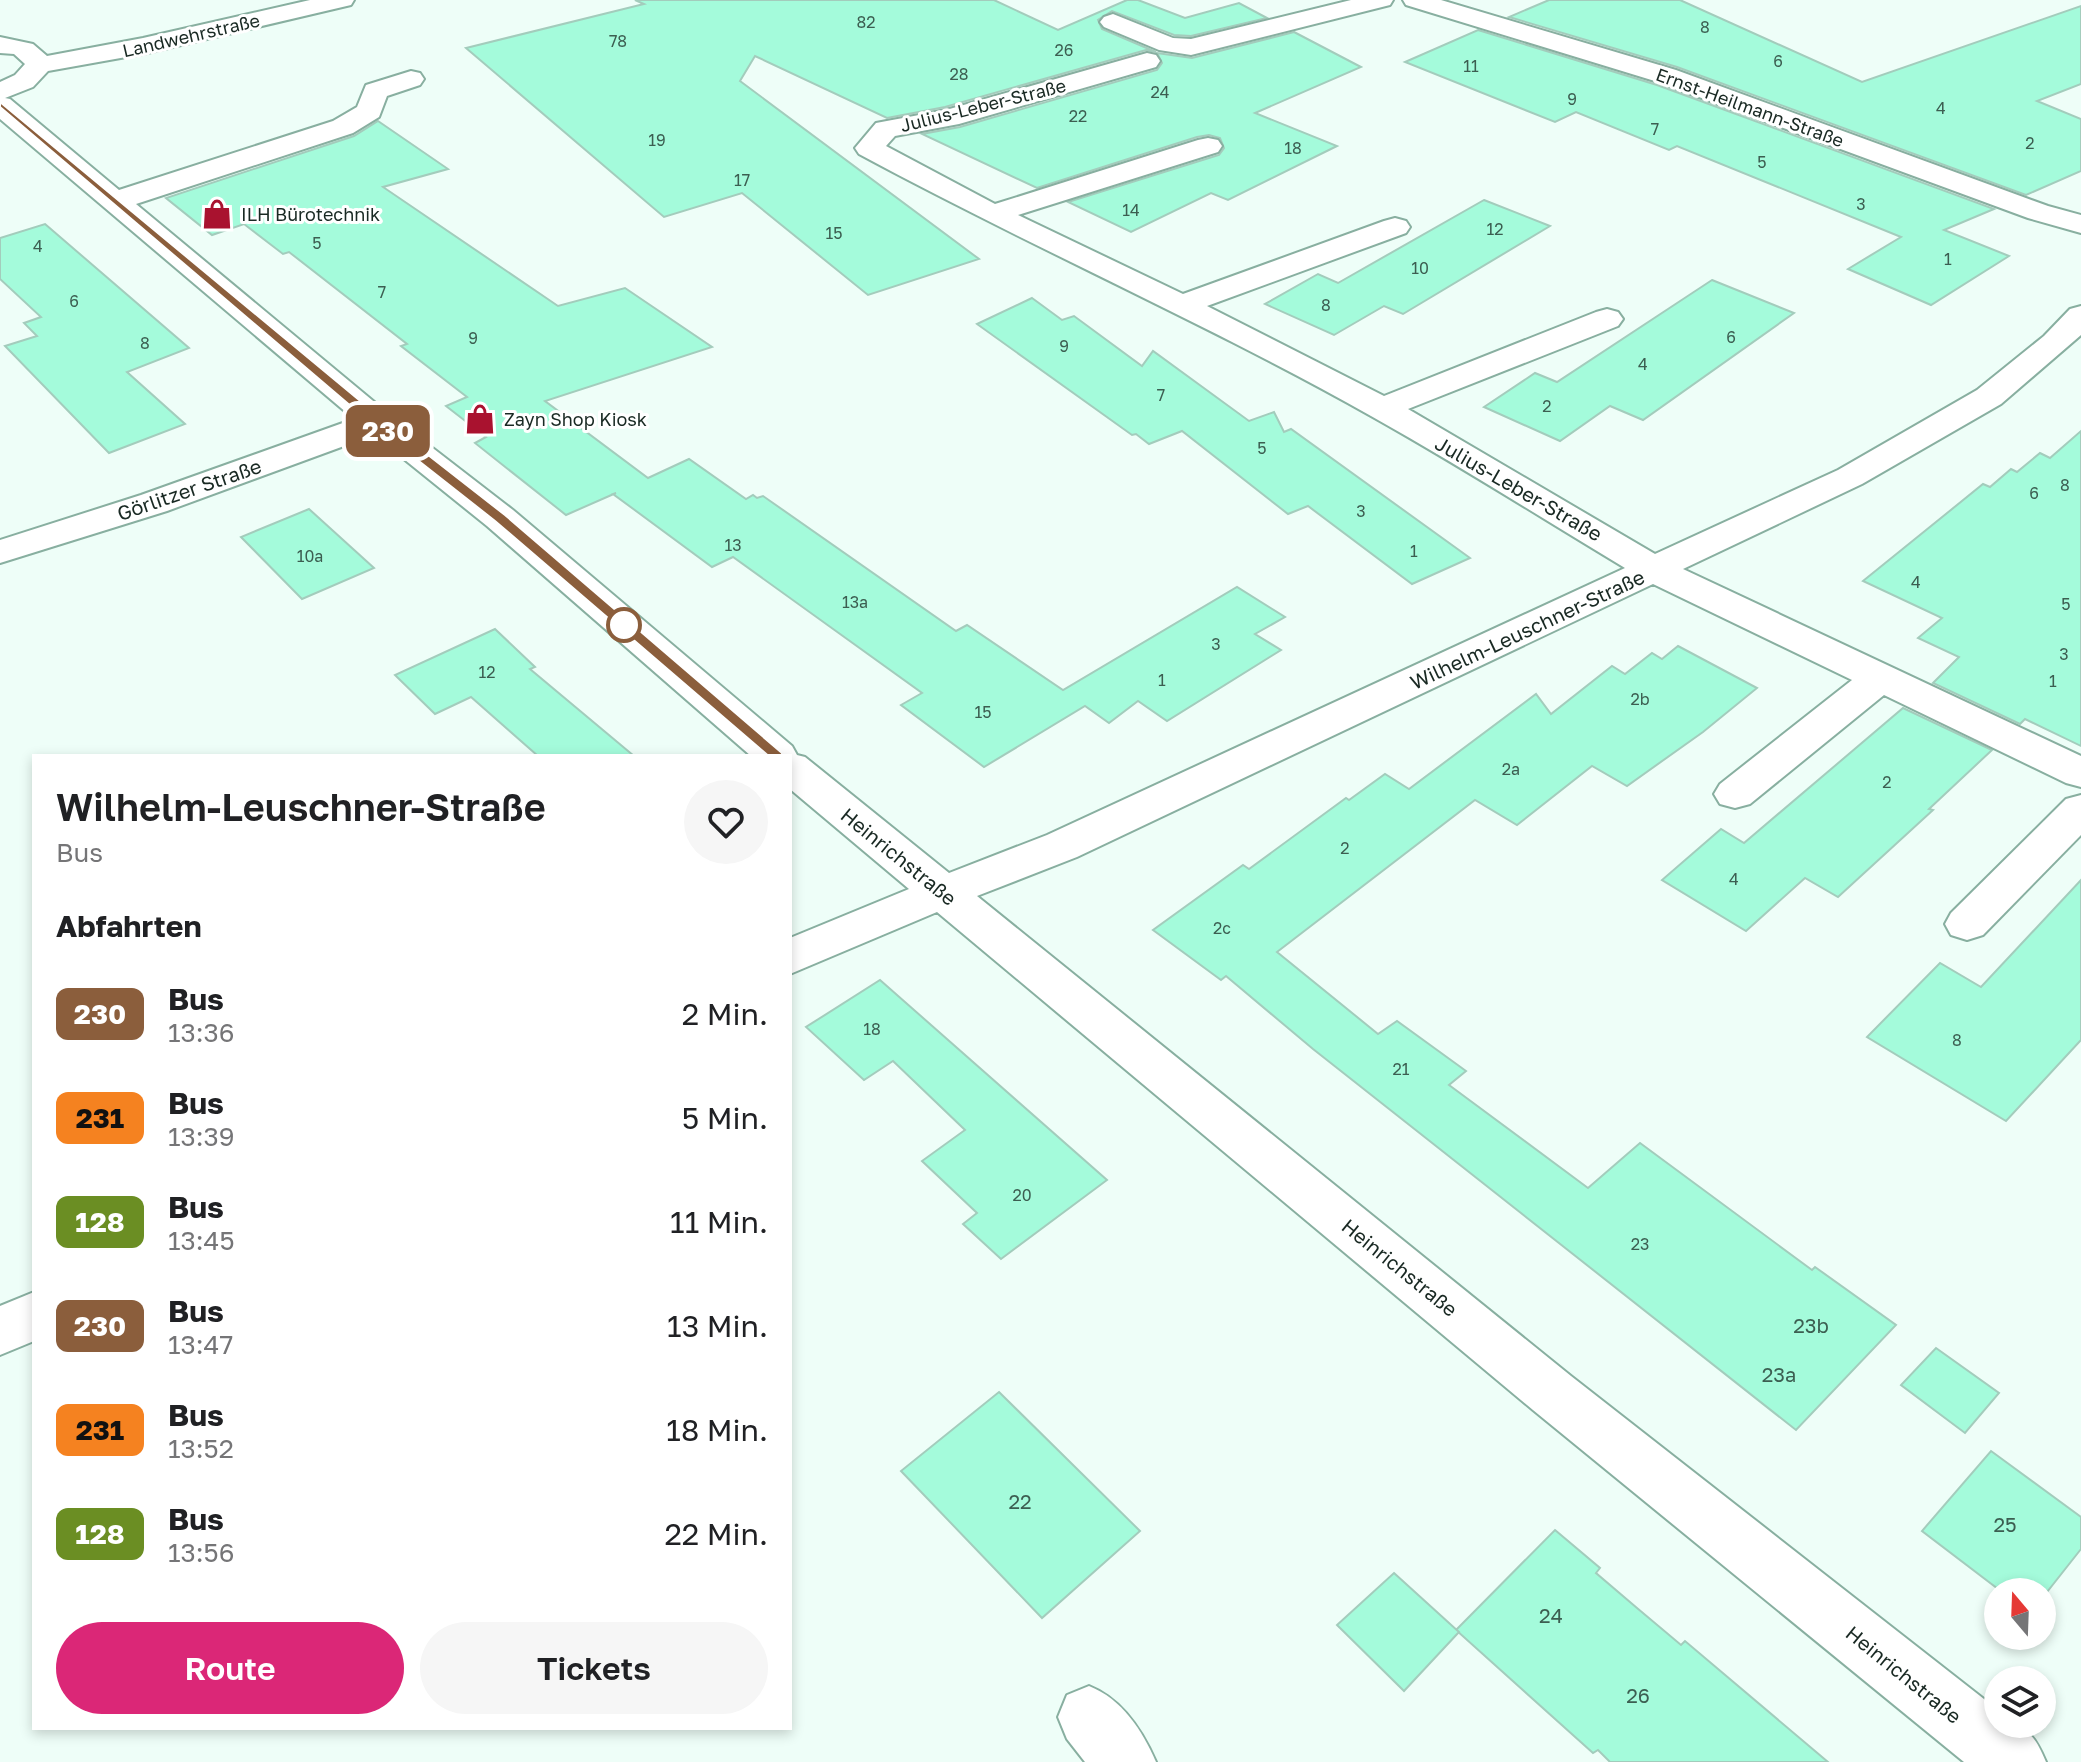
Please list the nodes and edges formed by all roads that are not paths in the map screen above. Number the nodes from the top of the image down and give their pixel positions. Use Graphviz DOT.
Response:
graph roads {
  1 [pos="342,0"];
  2 [pos="1381,0"];
  3 [pos="1415,0"];
  4 [pos="1266,4"];
  5 [pos="1315,16"];
  6 [pos="1113,22"];
  7 [pos="0,45"];
  8 [pos="1147,61"];
  9 [pos="39,65"];
  10 [pos="411,79"];
  11 [pos="0,92"];
  12 [pos="0,105"];
  13 [pos="1208,146"];
  14 [pos="115,201"];
  15 [pos="992,214"];
  16 [pos="2081,224"];
  17 [pos="1395,227"];
  18 [pos="1181,305"];
  19 [pos="2081,316"];
  20 [pos="1607,319"];
  21 [pos="1382,408"];
  22 [pos="378,422"];
  23 [pos="0,552"];
  24 [pos="1655,570"];
  25 [pos="1882,676"];
  26 [pos="775,754"];
  27 [pos="792,769"];
  28 [pos="2081,773"];
  29 [pos="1735,794"];
  30 [pos="2081,809"];
  31 [pos="944,891"];
  32 [pos="1967,924"];
  33 [pos="792,956"];
  34 [pos="32,1316"];
  35 [pos="0,1332"];
  36 [pos="2014,1762"];
  1 -- 9 [label="street, Landwehrstraße"];
  2 -- 5 [label="street"];
  3 -- 16 [label="street, Ernst-Heilmann-Straße"];
  4 -- 5 [label="street"];
  5 -- 6 [label="street"];
  7 -- 9 [label="street"];
  8 -- 15 [label="street, Julius-Leber-Straße"];
  9 -- 11 [label="street, Landwehrstraße"];
  10 -- 14 [label="street"];
  12 -- 14 [label="street"];
  13 -- 15 [label="street"];
  14 -- 22 [label="street"];
  15 -- 18 [label="street, Julius-Leber-Straße"];
  17 -- 18 [label="street"];
  18 -- 21 [label="street, Julius-Leber-Straße"];
  19 -- 24 [label="street, Wilhelm-Leuschner-Straße"];
  20 -- 21 [label="street"];
  21 -- 24 [label="street, Julius-Leber-Straße"];
  22 -- 23 [label="street, Görlitzer Straße"];
  22 -- 26 [label="street"];
  24 -- 25 [label="street, Julius-Leber-Straße"];
  24 -- 31 [label="street, Wilhelm-Leuschner-Straße"];
  25 -- 28 [label="street, Julius-Leber-Straße"];
  25 -- 29 [label="street"];
  27 -- 31 [label="street, Heinrichstraße"];
  30 -- 32 [label="street"];
  31 -- 33 [label="street, Wilhelm-Leuschner-Straße"];
  31 -- 36 [label="street, Heinrichstraße"];
  34 -- 35 [label="street"];
}
